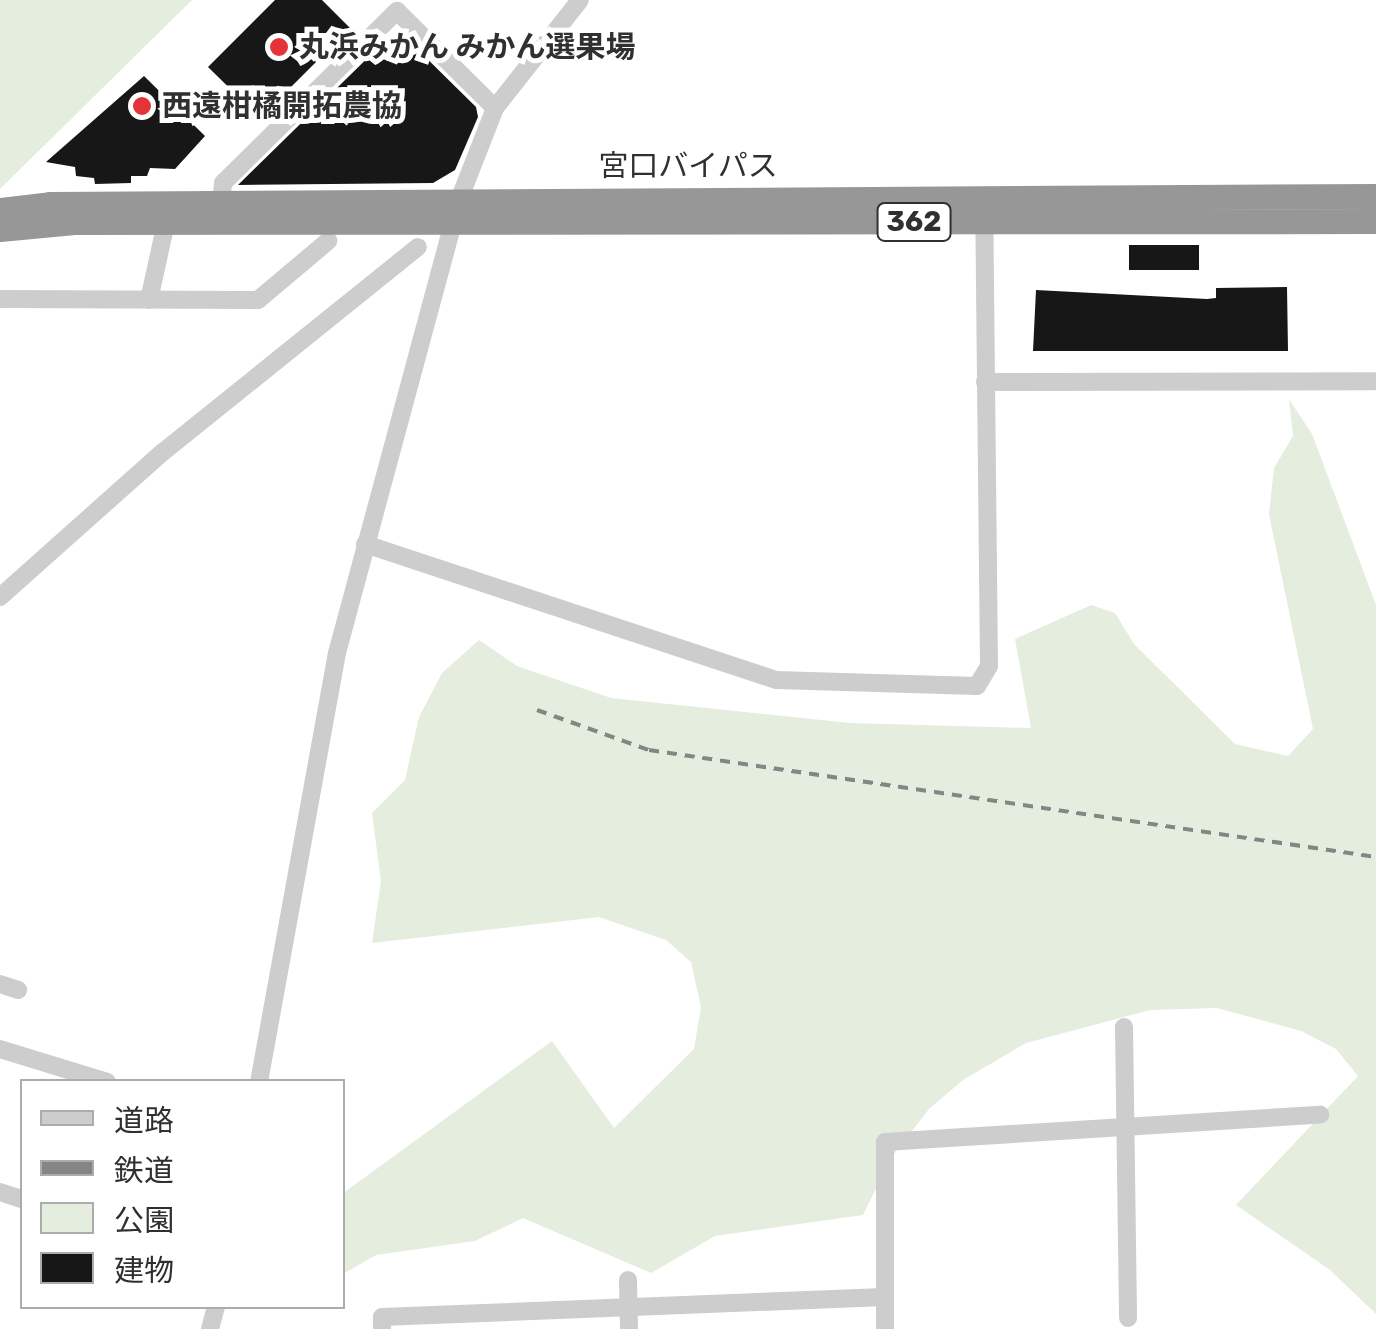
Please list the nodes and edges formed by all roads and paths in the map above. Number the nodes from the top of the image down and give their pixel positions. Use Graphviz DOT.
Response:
graph roads {
  1 [pos="580,0"];
  2 [pos="495,108"];
  3 [pos="1376,196"];
  4 [pos="221,203"];
  5 [pos="0,210"];
  6 [pos="456,212"];
  7 [pos="1376,221"];
  8 [pos="984,222"];
  9 [pos="166,223"];
  10 [pos="0,230"];
  11 [pos="328,241"];
  12 [pos="418,247"];
  13 [pos="0,299"];
  14 [pos="149,300"];
  15 [pos="1376,381"];
  16 [pos="985,382"];
  17 [pos="366,544"];
  18 [pos="0,597"];
  19 [pos="1124,1027"];
  20 [pos="0,1048"];
  21 [pos="98,1079"];
  22 [pos="260,1079"];
  23 [pos="1320,1115"];
  24 [pos="1126,1125"];
  25 [pos="628,1280"];
  26 [pos="885,1297"];
  27 [pos="628,1308"];
  28 [pos="1128,1318"];
  29 [pos="382,1329"];
  30 [pos="629,1329"];
  31 [pos="885,1329"];
  1 -- 2 [label="street"];
  2 -- 4 [label="street"];
  2 -- 6 [label="street"];
  3 -- 6 [label="highway, 宮口バイパス / 362"];
  4 -- 5 [label="highway, 宮口バイパス / 362"];
  4 -- 6 [label="highway, 宮口バイパス / 362"];
  6 -- 8 [label="highway, 宮口バイパス / 362"];
  6 -- 9 [label="highway, 宮口バイパス / 362"];
  6 -- 17 [label="street"];
  7 -- 8 [label="highway, 宮口バイパス / 362"];
  8 -- 16 [label="street"];
  9 -- 10 [label="highway, 宮口バイパス / 362"];
  9 -- 14 [label="street"];
  11 -- 14 [label="street"];
  12 -- 18 [label="street"];
  13 -- 14 [label="street"];
  15 -- 16 [label="street"];
  16 -- 17 [label="street"];
  17 -- 22 [label="street"];
  19 -- 24 [label="street"];
  20 -- 21 [label="street"];
  23 -- 24 [label="street"];
  24 -- 26 [label="street"];
  24 -- 28 [label="street"];
  25 -- 27 [label="street"];
  26 -- 27 [label="street"];
  26 -- 31 [label="street"];
  27 -- 29 [label="street"];
  27 -- 30 [label="street"];
}
